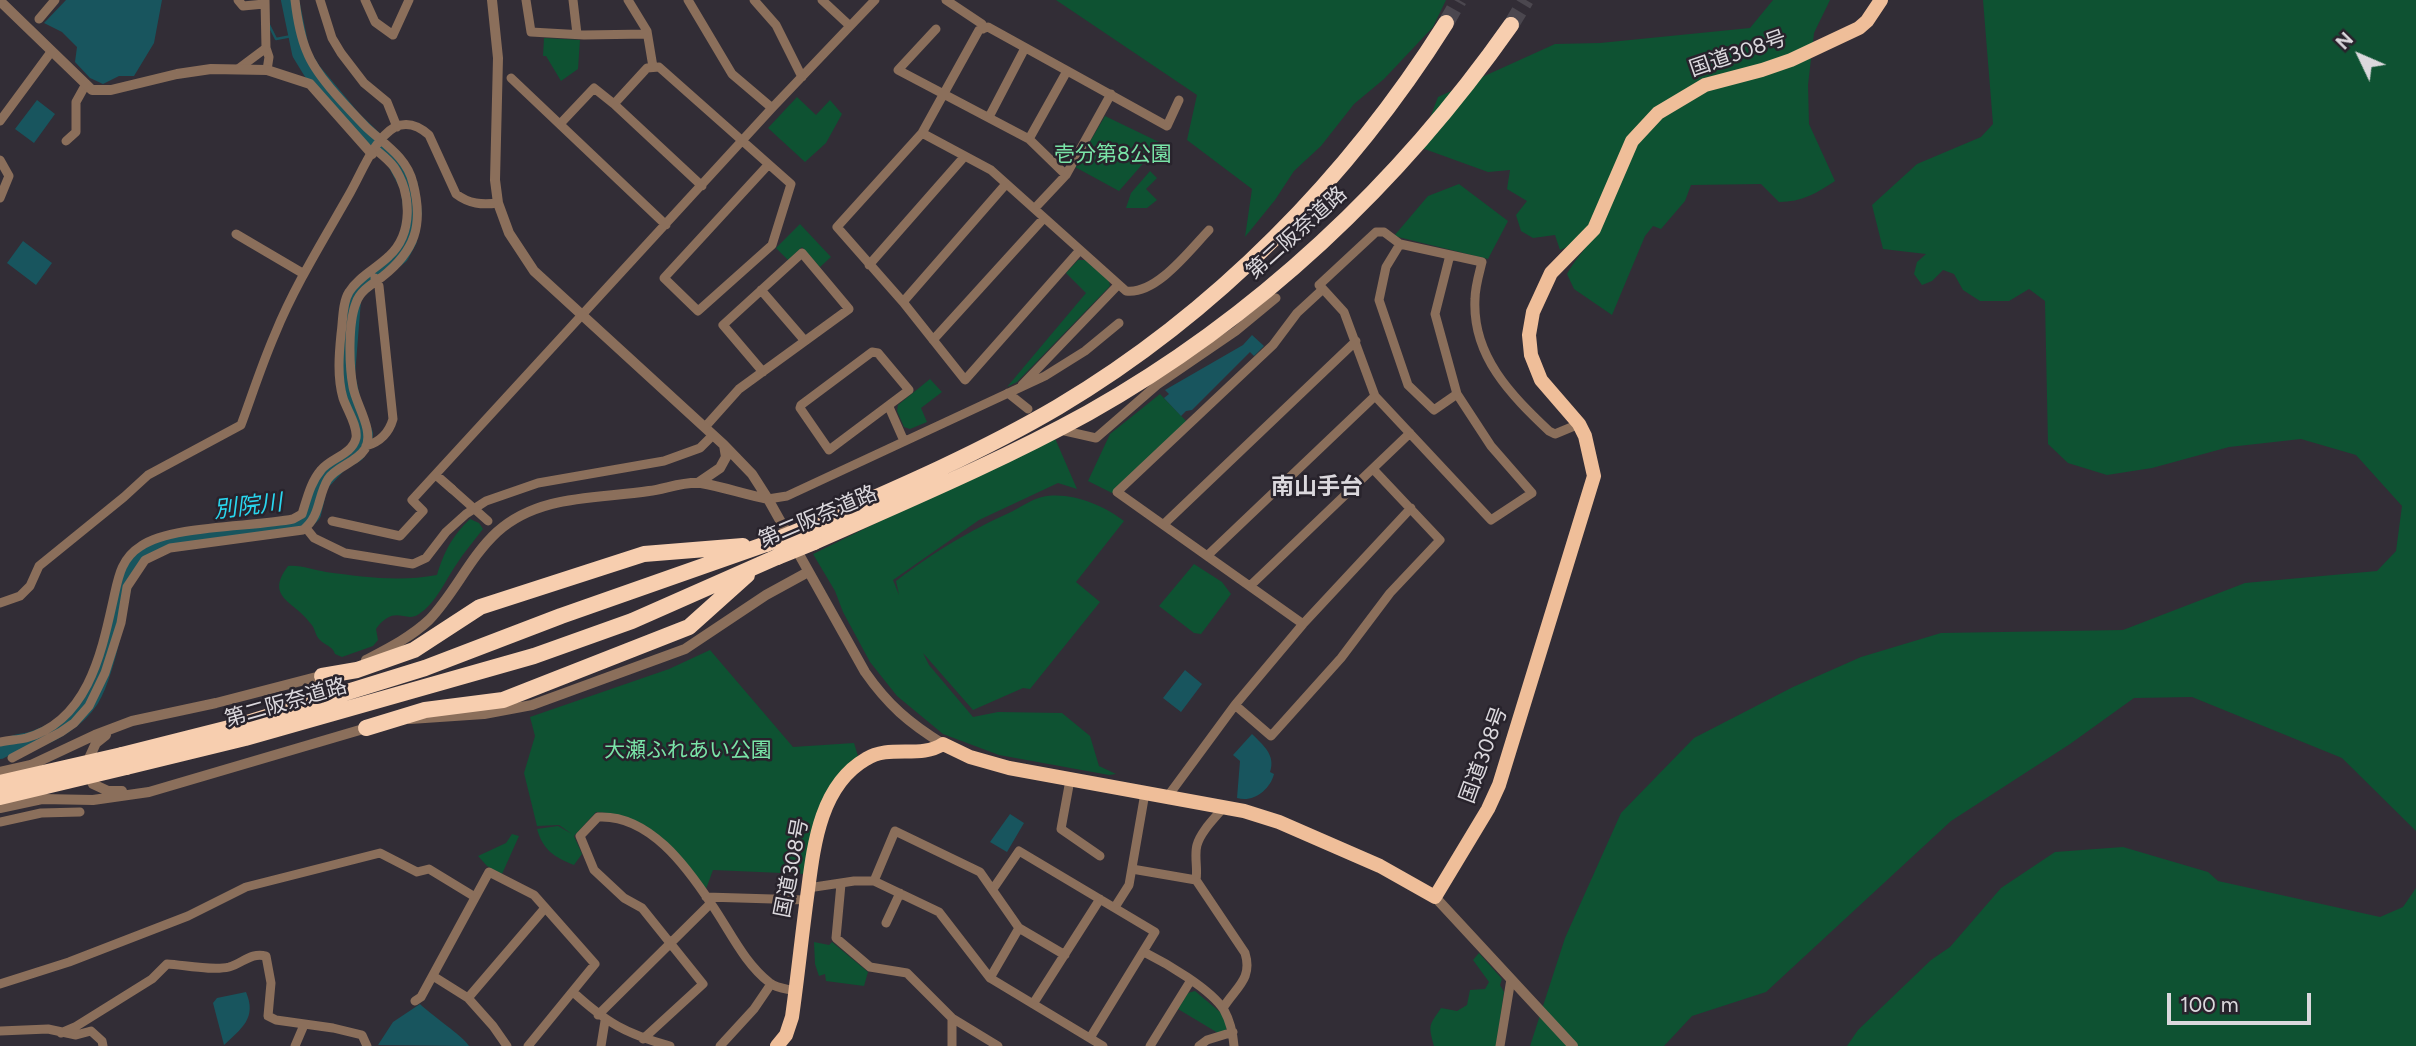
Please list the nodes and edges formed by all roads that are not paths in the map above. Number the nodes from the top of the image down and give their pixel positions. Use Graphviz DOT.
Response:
graph roads {
  1 [pos="55,0"];
  2 [pos="238,0"];
  3 [pos="295,0"];
  4 [pos="320,0"];
  5 [pos="365,0"];
  6 [pos="409,0"];
  7 [pos="492,0"];
  8 [pos="526,0"];
  9 [pos="573,0"];
  10 [pos="628,0"];
  11 [pos="688,0"];
  12 [pos="754,0"];
  13 [pos="822,0"];
  14 [pos="875,0"];
  15 [pos="946,0"];
  16 [pos="1881,0"];
  17 [pos="0,1"];
  18 [pos="265,2"];
  19 [pos="38,19"];
  20 [pos="1446,23"];
  21 [pos="1510,25"];
  22 [pos="850,26"];
  23 [pos="936,29"];
  24 [pos="983,29"];
  25 [pos="577,34"];
  26 [pos="648,34"];
  27 [pos="265,48"];
  28 [pos="1026,48"];
  29 [pos="51,51"];
  30 [pos="653,67"];
  31 [pos="238,69"];
  32 [pos="267,70"];
  33 [pos="1067,71"];
  34 [pos="802,77"];
  35 [pos="511,78"];
  36 [pos="86,84"];
  37 [pos="944,94"];
  38 [pos="1111,94"];
  39 [pos="1179,100"];
  40 [pos="614,104"];
  41 [pos="772,108"];
  42 [pos="989,117"];
  43 [pos="0,121"];
  44 [pos="560,124"];
  45 [pos="397,127"];
  46 [pos="922,133"];
  47 [pos="1029,139"];
  48 [pos="66,141"];
  49 [pos="742,142"];
  50 [pos="377,146"];
  51 [pos="964,157"];
  52 [pos="0,160"];
  53 [pos="768,165"];
  54 [pos="1066,174"];
  55 [pos="1006,184"];
  56 [pos="702,186"];
  57 [pos="0,198"];
  58 [pos="498,203"];
  59 [pos="1035,208"];
  60 [pos="1044,218"];
  61 [pos="666,225"];
  62 [pos="1209,230"];
  63 [pos="236,234"];
  64 [pos="1400,244"];
  65 [pos="1080,250"];
  66 [pos="1450,255"];
  67 [pos="869,265"];
  68 [pos="304,274"];
  69 [pos="374,276"];
  70 [pos="1118,285"];
  71 [pos="1323,289"];
  72 [pos="761,290"];
  73 [pos="1276,298"];
  74 [pos="903,302"];
  75 [pos="582,316"];
  76 [pos="1119,323"];
  77 [pos="933,340"];
  78 [pos="806,341"];
  79 [pos="1356,341"];
  80 [pos="762,372"];
  81 [pos="1019,388"];
  82 [pos="1008,393"];
  83 [pos="1457,394"];
  84 [pos="1375,396"];
  85 [pos="889,407"];
  86 [pos="1028,409"];
  87 [pos="1579,424"];
  88 [pos="709,431"];
  89 [pos="1065,431"];
  90 [pos="1410,433"];
  91 [pos="904,441"];
  92 [pos="724,445"];
  93 [pos="366,446"];
  94 [pos="1373,469"];
  95 [pos="436,475"];
  96 [pos="698,483"];
  97 [pos="768,499"];
  98 [pos="1410,508"];
  99 [pos="332,521"];
  100 [pos="1164,524"];
  101 [pos="306,528"];
  102 [pos="498,531"];
  103 [pos="810,535"];
  104 [pos="766,544"];
  105 [pos="1208,555"];
  106 [pos="760,565"];
  107 [pos="807,572"];
  108 [pos="1251,585"];
  109 [pos="0,603"];
  110 [pos="1303,624"];
  111 [pos="322,676"];
  112 [pos="1235,705"];
  113 [pos="115,727"];
  114 [pos="366,728"];
  115 [pos="0,741"];
  116 [pos="943,744"];
  117 [pos="12,758"];
  118 [pos="124,761"];
  119 [pos="0,772"];
  120 [pos="1070,780"];
  121 [pos="0,783"];
  122 [pos="149,792"];
  123 [pos="1145,793"];
  124 [pos="1168,796"];
  125 [pos="0,797"];
  126 [pos="1224,807"];
  127 [pos="0,808"];
  128 [pos="80,812"];
  129 [pos="0,822"];
  130 [pos="1100,856"];
  131 [pos="1132,869"];
  132 [pos="1196,880"];
  133 [pos="874,881"];
  134 [pos="841,884"];
  135 [pos="993,889"];
  136 [pos="900,893"];
  137 [pos="807,894"];
  138 [pos="475,897"];
  139 [pos="1435,897"];
  140 [pos="1100,899"];
  141 [pos="709,900"];
  142 [pos="1115,906"];
  143 [pos="545,908"];
  144 [pos="886,922"];
  145 [pos="1019,928"];
  146 [pos="671,942"];
  147 [pos="1144,952"];
  148 [pos="1065,955"];
  149 [pos="433,976"];
  150 [pos="990,978"];
  151 [pos="1191,979"];
  152 [pos="1511,979"];
  153 [pos="0,984"];
  154 [pos="771,984"];
  155 [pos="795,991"];
  156 [pos="573,992"];
  157 [pos="468,998"];
  158 [pos="415,1001"];
  159 [pos="1033,1004"];
  160 [pos="1223,1008"];
  161 [pos="601,1018"];
  162 [pos="952,1018"];
  163 [pos="304,1025"];
  164 [pos="0,1031"];
  165 [pos="1233,1031"];
  166 [pos="61,1033"];
  167 [pos="1090,1038"];
  168 [pos="643,1039"];
  169 [pos="103,1046"];
  170 [pos="295,1046"];
  171 [pos="367,1046"];
  172 [pos="507,1046"];
  173 [pos="528,1046"];
  174 [pos="601,1046"];
  175 [pos="670,1046"];
  176 [pos="720,1046"];
  177 [pos="777,1046"];
  178 [pos="952,1046"];
  179 [pos="998,1046"];
  180 [pos="1103,1046"];
  181 [pos="1150,1046"];
  182 [pos="1199,1046"];
  183 [pos="1234,1046"];
  184 [pos="1500,1046"];
  185 [pos="1573,1046"];
  1 -- 19 [label="street"];
  2 -- 18 [label="street"];
  3 -- 50 [label="street"];
  4 -- 45 [label="street"];
  5 -- 6 [label="street"];
  7 -- 58 [label="street"];
  8 -- 25 [label="street"];
  9 -- 25 [label="street"];
  10 -- 26 [label="street"];
  11 -- 41 [label="street"];
  12 -- 34 [label="street"];
  13 -- 22 [label="street"];
  14 -- 22 [label="street"];
  15 -- 24 [label="street"];
  16 -- 87 [label="highway, 国道308号"];
  17 -- 29 [label="street"];
  18 -- 27 [label="street"];
  20 -- 103 [label="highway, 第二阪奈道路"];
  21 -- 103 [label="highway, 第二阪奈道路"];
  22 -- 34 [label="street"];
  23 -- 37 [label="street"];
  24 -- 28 [label="street"];
  24 -- 37 [label="street"];
  25 -- 26 [label="street"];
  26 -- 30 [label="street"];
  27 -- 31 [label="street"];
  27 -- 32 [label="street"];
  28 -- 33 [label="street"];
  28 -- 42 [label="street"];
  29 -- 36 [label="street"];
  29 -- 43 [label="street"];
  30 -- 40 [label="street"];
  30 -- 49 [label="street"];
  31 -- 32 [label="street"];
  31 -- 36 [label="street"];
  32 -- 50 [label="street"];
  33 -- 38 [label="street"];
  33 -- 47 [label="street"];
  34 -- 41 [label="street"];
  35 -- 44 [label="street"];
  36 -- 48 [label="street"];
  37 -- 42 [label="street"];
  37 -- 46 [label="street"];
  38 -- 39 [label="street"];
  38 -- 54 [label="street"];
  40 -- 44 [label="street"];
  40 -- 56 [label="street"];
  41 -- 49 [label="street"];
  42 -- 47 [label="street"];
  44 -- 61 [label="street"];
  45 -- 50 [label="street"];
  45 -- 58 [label="street"];
  46 -- 51 [label="street"];
  46 -- 67 [label="street"];
  47 -- 54 [label="street"];
  49 -- 53 [label="street"];
  49 -- 56 [label="street"];
  50 -- 68 [label="street"];
  50 -- 69 [label="street"];
  51 -- 55 [label="street"];
  51 -- 67 [label="street"];
  52 -- 57 [label="street"];
  53 -- 53 [label="street"];
  54 -- 59 [label="street"];
  55 -- 59 [label="street"];
  55 -- 74 [label="street"];
  56 -- 61 [label="street"];
  58 -- 75 [label="street"];
  59 -- 60 [label="street"];
  60 -- 65 [label="street"];
  60 -- 77 [label="street"];
  61 -- 75 [label="street"];
  62 -- 70 [label="street"];
  63 -- 68 [label="street"];
  64 -- 66 [label="street"];
  64 -- 71 [label="street"];
  64 -- 83 [label="street"];
  65 -- 70 [label="street"];
  65 -- 77 [label="street"];
  66 -- 83 [label="street"];
  66 -- 87 [label="street"];
  67 -- 74 [label="street"];
  68 -- 109 [label="street"];
  69 -- 93 [label="street"];
  69 -- 93 [label="street"];
  69 -- 115 [label="street"];
  70 -- 81 [label="street"];
  71 -- 79 [label="street"];
  71 -- 100 [label="street"];
  72 -- 78 [label="street"];
  72 -- 78 [label="street"];
  72 -- 80 [label="street"];
  73 -- 89 [label="street"];
  74 -- 77 [label="street"];
  75 -- 88 [label="street"];
  75 -- 95 [label="street"];
  76 -- 81 [label="street"];
  78 -- 80 [label="street"];
  79 -- 84 [label="street"];
  79 -- 100 [label="street"];
  80 -- 88 [label="street"];
  81 -- 82 [label="street"];
  82 -- 86 [label="street"];
  82 -- 91 [label="street"];
  83 -- 90 [label="street"];
  84 -- 90 [label="street"];
  84 -- 105 [label="street"];
  85 -- 85 [label="street"];
  85 -- 91 [label="street"];
  87 -- 139 [label="highway, 国道308号"];
  88 -- 92 [label="street"];
  88 -- 101 [label="street"];
  90 -- 94 [label="street"];
  91 -- 97 [label="street"];
  92 -- 96 [label="street"];
  92 -- 97 [label="street"];
  93 -- 101 [label="street"];
  94 -- 98 [label="street"];
  94 -- 108 [label="street"];
  95 -- 99 [label="street"];
  95 -- 102 [label="street, bridge"];
  96 -- 97 [label="street"];
  96 -- 102 [label="street"];
  97 -- 107 [label="street"];
  98 -- 110 [label="street"];
  98 -- 112 [label="street"];
  100 -- 105 [label="street"];
  101 -- 117 [label="street"];
  102 -- 111 [label="street"];
  103 -- 104 [label="highway, 第二阪奈道路, bridge"];
  103 -- 106 [label="highway, 第二阪奈道路, bridge"];
  104 -- 111 [label="highway"];
  104 -- 118 [label="highway, 第二阪奈道路"];
  105 -- 108 [label="street"];
  106 -- 114 [label="highway"];
  106 -- 118 [label="highway, 第二阪奈道路"];
  107 -- 114 [label="street"];
  107 -- 116 [label="street"];
  108 -- 110 [label="street"];
  110 -- 112 [label="street"];
  111 -- 113 [label="street"];
  112 -- 124 [label="street"];
  113 -- 119 [label="street"];
  113 -- 122 [label="street"];
  114 -- 122 [label="street"];
  116 -- 120 [label="highway"];
  116 -- 137 [label="highway, 国道308号"];
  118 -- 121 [label="highway, 第二阪奈道路, bridge"];
  118 -- 125 [label="highway, 第二阪奈道路, bridge"];
  120 -- 123 [label="highway"];
  120 -- 130 [label="street"];
  122 -- 127 [label="street"];
  123 -- 124 [label="highway"];
  123 -- 131 [label="street"];
  124 -- 126 [label="highway"];
  126 -- 132 [label="street"];
  126 -- 139 [label="highway"];
  128 -- 129 [label="street"];
  131 -- 132 [label="street"];
  131 -- 142 [label="street"];
  132 -- 160 [label="street"];
  133 -- 134 [label="street"];
  133 -- 135 [label="street"];
  133 -- 136 [label="street"];
  134 -- 137 [label="street"];
  134 -- 162 [label="street"];
  135 -- 140 [label="street"];
  135 -- 145 [label="street"];
  136 -- 144 [label="street"];
  136 -- 150 [label="street"];
  137 -- 141 [label="street"];
  137 -- 155 [label="highway, 国道308号"];
  138 -- 143 [label="street"];
  138 -- 149 [label="street"];
  138 -- 153 [label="street"];
  139 -- 152 [label="street"];
  140 -- 142 [label="street"];
  140 -- 148 [label="street"];
  141 -- 146 [label="street"];
  141 -- 146 [label="street"];
  141 -- 154 [label="street"];
  142 -- 147 [label="street"];
  143 -- 156 [label="street"];
  143 -- 157 [label="street"];
  145 -- 148 [label="street"];
  145 -- 150 [label="street"];
  146 -- 161 [label="street"];
  146 -- 168 [label="street"];
  147 -- 151 [label="street"];
  147 -- 167 [label="street"];
  148 -- 159 [label="street"];
  149 -- 157 [label="street"];
  149 -- 158 [label="street"];
  150 -- 159 [label="street"];
  151 -- 160 [label="street"];
  151 -- 181 [label="street"];
  152 -- 184 [label="street"];
  152 -- 185 [label="street"];
  154 -- 155 [label="street"];
  154 -- 176 [label="street"];
  155 -- 177 [label="highway, 国道308号"];
  156 -- 161 [label="street"];
  156 -- 173 [label="street"];
  157 -- 172 [label="street"];
  159 -- 167 [label="street"];
  160 -- 165 [label="street"];
  161 -- 168 [label="street"];
  161 -- 174 [label="street"];
  162 -- 178 [label="street"];
  162 -- 179 [label="street"];
  163 -- 166 [label="street"];
  163 -- 170 [label="street"];
  163 -- 171 [label="street"];
  164 -- 166 [label="street"];
  165 -- 182 [label="street"];
  165 -- 183 [label="street"];
  166 -- 169 [label="street"];
  167 -- 180 [label="street"];
  168 -- 175 [label="street"];
}
